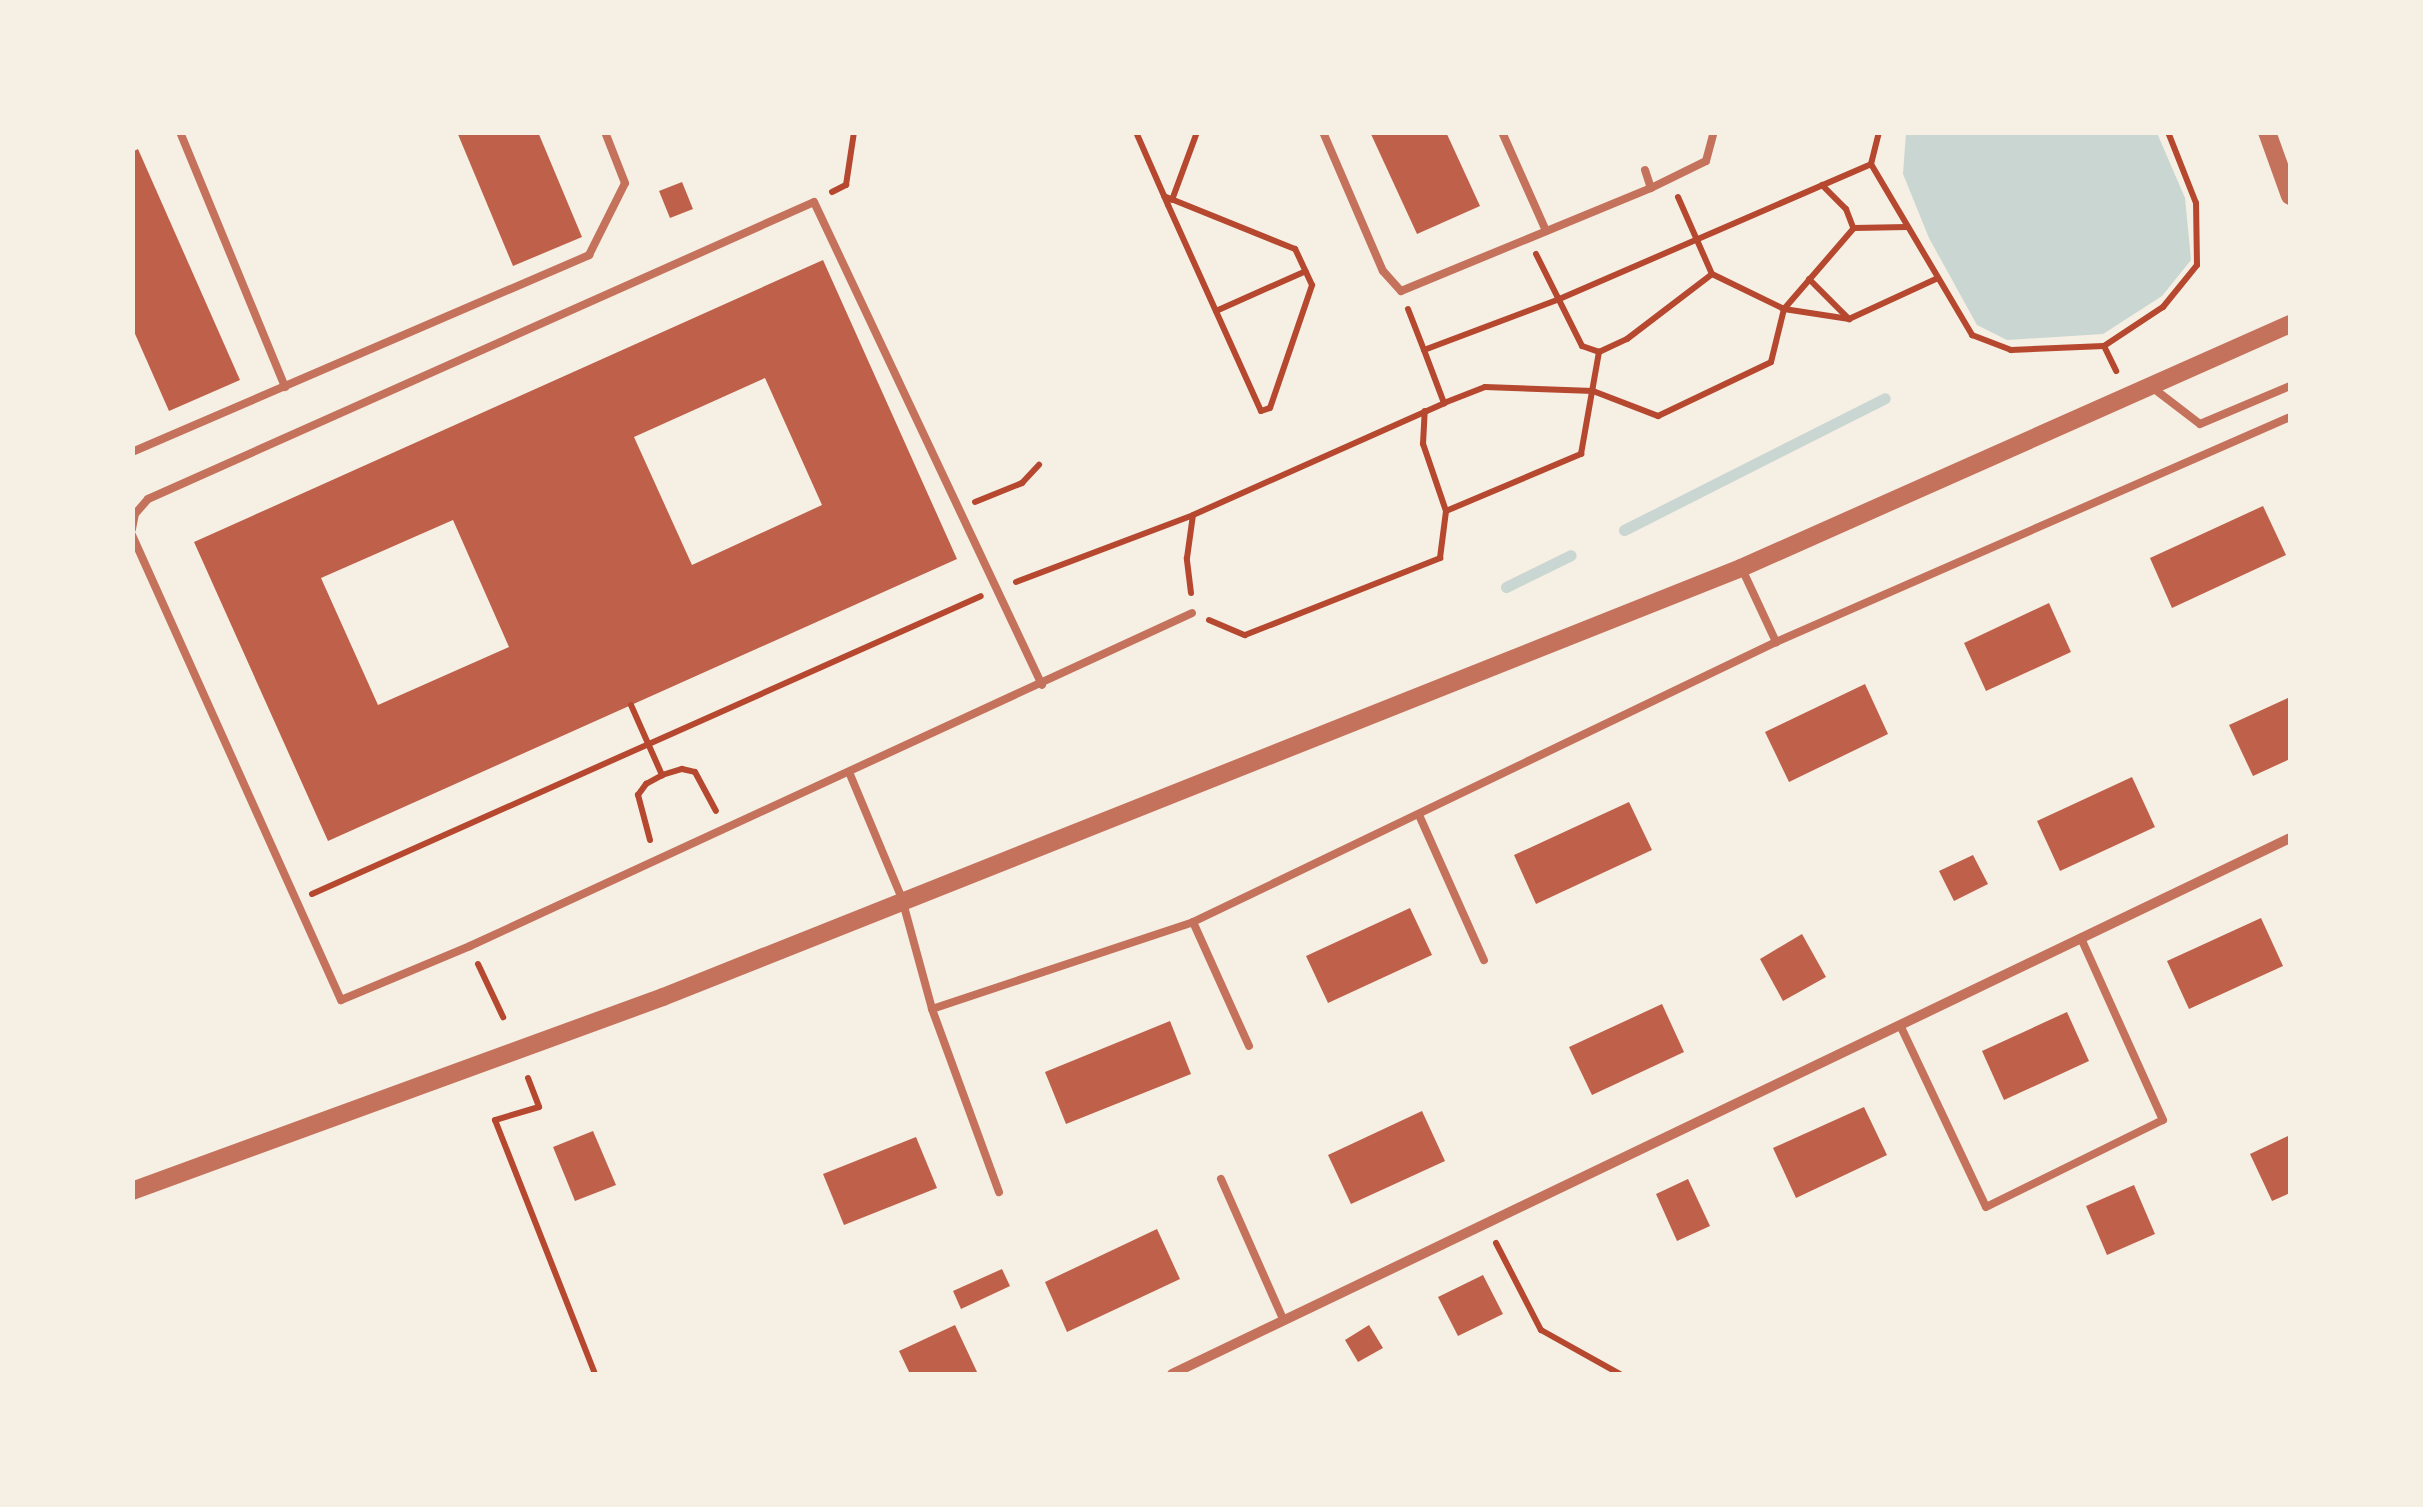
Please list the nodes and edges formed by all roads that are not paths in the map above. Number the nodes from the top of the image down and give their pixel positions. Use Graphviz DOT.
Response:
graph roads {
  1 [pos="180,132"];
  2 [pos="605,132"];
  3 [pos="1322,132"];
  4 [pos="1502,132"];
  5 [pos="1714,132"];
  6 [pos="2267,132"];
  7 [pos="1645,170"];
  8 [pos="1652,188"];
  9 [pos="2290,196"];
  10 [pos="1546,231"];
  11 [pos="2290,324"];
  12 [pos="2150,385"];
  13 [pos="284,386"];
  14 [pos="2290,386"];
  15 [pos="2290,417"];
  16 [pos="132,452"];
  17 [pos="132,532"];
  18 [pos="1742,568"];
  19 [pos="1192,613"];
  20 [pos="1776,642"];
  21 [pos="1042,685"];
  22 [pos="849,772"];
  23 [pos="1420,815"];
  24 [pos="2289,842"];
  25 [pos="902,899"];
  26 [pos="1193,922"];
  27 [pos="2082,938"];
  28 [pos="1484,960"];
  29 [pos="932,1009"];
  30 [pos="1900,1025"];
  31 [pos="1249,1046"];
  32 [pos="1220,1179"];
  33 [pos="132,1190"];
  34 [pos="1000,1192"];
  35 [pos="1284,1321"];
  36 [pos="1172,1374"];
  1 -- 13 [label="lane"];
  2 -- 13 [label="lane"];
  3 -- 10 [label="lane"];
  4 -- 10 [label="lane"];
  5 -- 8 [label="lane"];
  6 -- 9 [label="street"];
  7 -- 8 [label="lane"];
  8 -- 10 [label="lane"];
  11 -- 12 [label="street"];
  12 -- 14 [label="lane"];
  12 -- 18 [label="street"];
  13 -- 16 [label="lane"];
  15 -- 20 [label="lane"];
  17 -- 21 [label="lane"];
  17 -- 22 [label="lane"];
  18 -- 20 [label="lane"];
  18 -- 25 [label="street"];
  19 -- 21 [label="lane"];
  20 -- 23 [label="lane"];
  21 -- 22 [label="lane"];
  22 -- 25 [label="lane"];
  23 -- 26 [label="lane"];
  23 -- 28 [label="lane"];
  24 -- 27 [label="street"];
  25 -- 29 [label="lane"];
  25 -- 33 [label="street"];
  26 -- 29 [label="lane"];
  26 -- 31 [label="lane"];
  27 -- 30 [label="street"];
  27 -- 30 [label="lane"];
  29 -- 34 [label="lane"];
  30 -- 35 [label="street"];
  32 -- 35 [label="lane"];
  35 -- 36 [label="street"];
}
